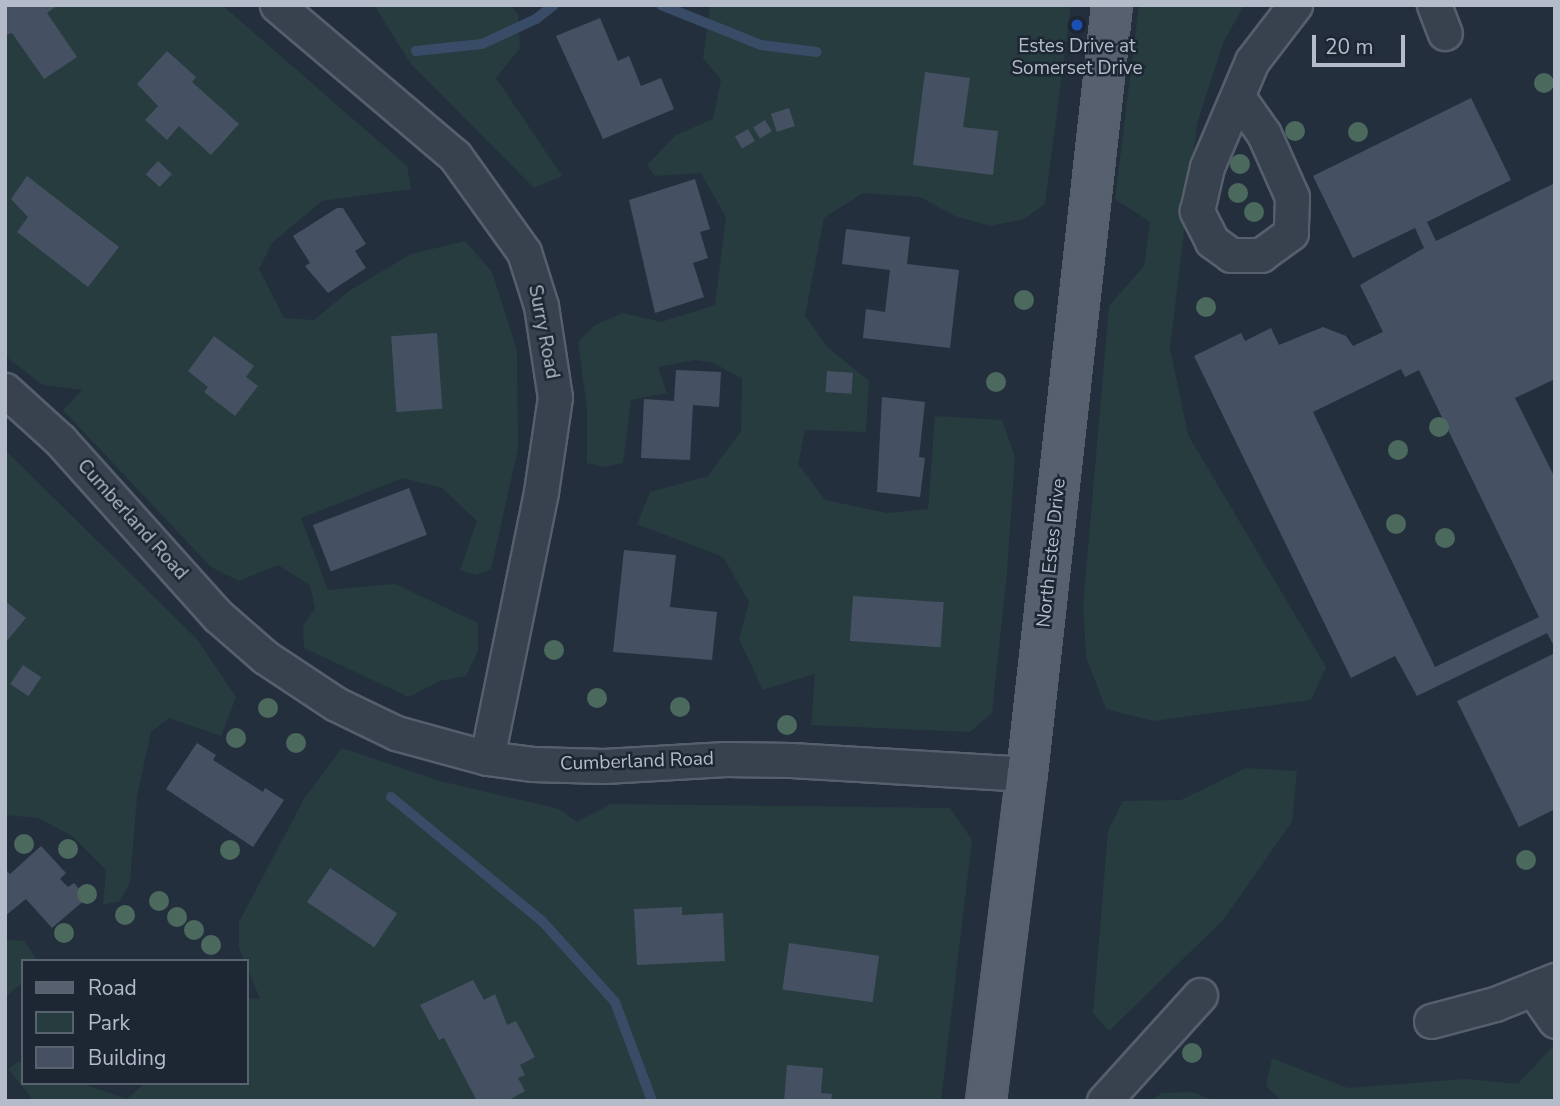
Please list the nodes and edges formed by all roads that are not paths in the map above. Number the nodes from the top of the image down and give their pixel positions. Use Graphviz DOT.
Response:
graph roads {
  1 [pos="276,5"];
  2 [pos="1112,5"];
  3 [pos="1295,5"];
  4 [pos="1238,97"];
  5 [pos="5,390"];
  6 [pos="487,758"];
  7 [pos="1027,774"];
  8 [pos="1544,985"];
  9 [pos="1200,995"];
  10 [pos="1431,1021"];
  11 [pos="1555,1021"];
  12 [pos="986,1101"];
  13 [pos="1104,1101"];
  1 -- 6 [label="street, Surry Road"];
  2 -- 7 [label="main road, North Estes Drive"];
  3 -- 4 [label="street"];
  5 -- 6 [label="street, Cumberland Road"];
  6 -- 7 [label="street, Cumberland Road"];
  7 -- 12 [label="main road, North Estes Drive"];
  8 -- 10 [label="street"];
  8 -- 11 [label="street"];
  9 -- 13 [label="street"];
}
